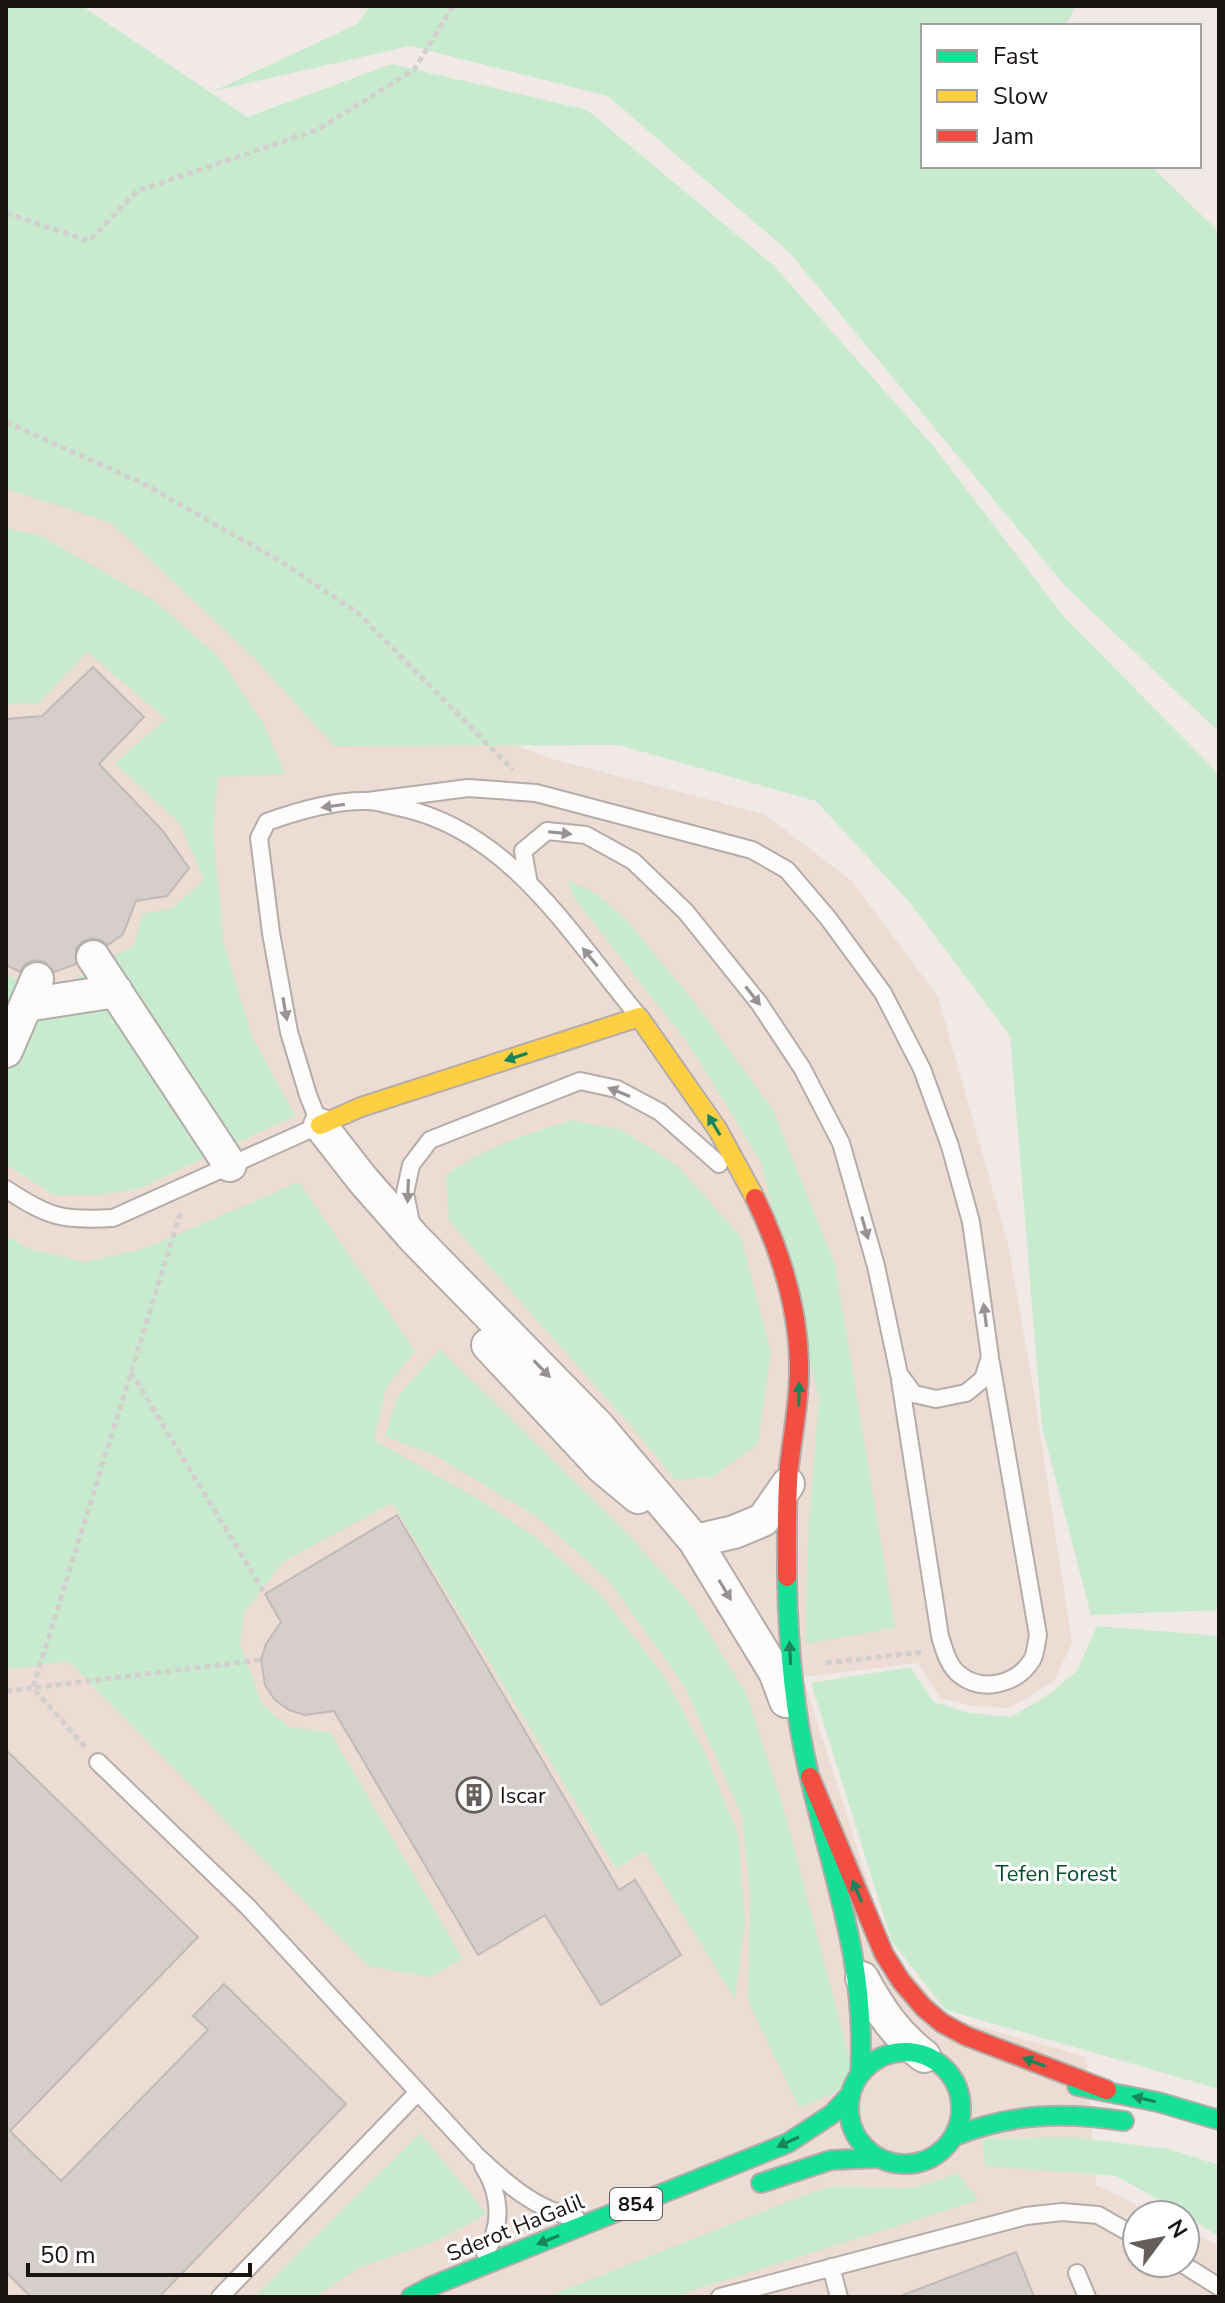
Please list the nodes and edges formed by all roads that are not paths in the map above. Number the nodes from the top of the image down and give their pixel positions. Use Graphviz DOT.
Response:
graph roads {
  1 [pos="368,801"];
  2 [pos="529,884"];
  3 [pos="93,957"];
  4 [pos="116,991"];
  5 [pos="639,1017"];
  6 [pos="6,1051"];
  7 [pos="320,1125"];
  8 [pos="230,1165"];
  9 [pos="6,1189"];
  10 [pos="763,1213"];
  11 [pos="415,1239"];
  12 [pos="990,1357"];
  13 [pos="899,1374"];
  14 [pos="788,1484"];
  15 [pos="686,1530"];
  16 [pos="799,1731"];
  17 [pos="98,1762"];
  18 [pos="810,1777"];
  19 [pos="856,1966"];
  20 [pos="934,2062"];
  21 [pos="968,2073"];
  22 [pos="860,2074"];
  23 [pos="1027,2080"];
  24 [pos="1107,2090"];
  25 [pos="418,2092"];
  26 [pos="850,2095"];
  27 [pos="1219,2120"];
  28 [pos="1137,2123"];
  29 [pos="955,2136"];
  30 [pos="476,2155"];
  31 [pos="878,2158"];
  32 [pos="738,2192"];
  33 [pos="592,2222"];
  34 [pos="1121,2228"];
  35 [pos="831,2267"];
  36 [pos="470,2271"];
  37 [pos="1077,2273"];
  38 [pos="1201,2276"];
  39 [pos="1219,2287"];
  40 [pos="220,2297"];
  41 [pos="411,2297"];
  42 [pos="721,2297"];
  43 [pos="839,2297"];
  44 [pos="1087,2297"];
  1 -- 2 [label="lane"];
  1 -- 7 [label="lane, one-way"];
  12 -- 1 [label="lane, one-way"];
  5 -- 2 [label="lane, one-way"];
  2 -- 13 [label="lane, one-way"];
  3 -- 4 [label="street"];
  4 -- 6 [label="street"];
  4 -- 8 [label="street"];
  5 -- 7 [label="main road, one-way"];
  10 -- 5 [label="main road, one-way"];
  7 -- 8 [label="lane"];
  7 -- 11 [label="street"];
  7 -- 15 [label="street"];
  8 -- 9 [label="lane"];
  10 -- 11 [label="lane, one-way"];
  14 -- 10 [label="main road, one-way"];
  11 -- 15 [label="street, one-way"];
  12 -- 13 [label="lane"];
  12 -- 13 [label="lane"];
  14 -- 15 [label="street"];
  16 -- 14 [label="main road, one-way"];
  15 -- 16 [label="street, one-way"];
  16 -- 18 [label="main road"];
  17 -- 25 [label="lane"];
  18 -- 19 [label="main road"];
  24 -- 18 [label="main road, one-way"];
  19 -- 20 [label="street"];
  19 -- 22 [label="main road"];
  20 -- 21 [label="main road"];
  20 -- 22 [label="main road"];
  20 -- 29 [label="main road"];
  22 -- 26 [label="main road, 854"];
  23 -- 24 [label="main road"];
  27 -- 24 [label="main road, one-way"];
  25 -- 30 [label="lane"];
  25 -- 40 [label="lane"];
  26 -- 31 [label="main road"];
  26 -- 33 [label="main road, Sderot HaGalil / 854, one-way"];
  28 -- 29 [label="main road"];
  29 -- 31 [label="main road"];
  30 -- 33 [label="lane"];
  30 -- 36 [label="lane"];
  31 -- 32 [label="main road"];
  33 -- 36 [label="main road, Sderot HaGalil / 854, one-way"];
  34 -- 35 [label="lane"];
  35 -- 42 [label="lane"];
  35 -- 43 [label="lane"];
  36 -- 41 [label="main road, Sderot HaGalil / 854"];
  37 -- 44 [label="lane"];
  38 -- 39 [label="lane"];
}
